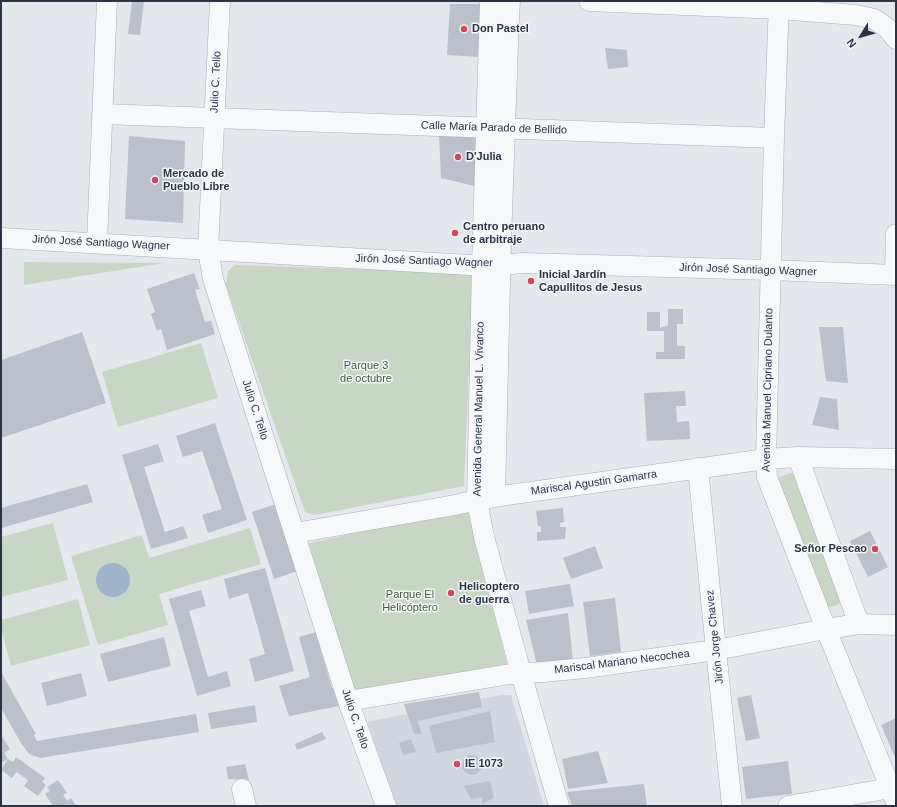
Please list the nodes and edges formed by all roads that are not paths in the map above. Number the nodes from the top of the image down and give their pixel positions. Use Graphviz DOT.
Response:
graph roads {
  1 [pos="107,1"];
  2 [pos="220,1"];
  3 [pos="490,1"];
  4 [pos="510,1"];
  5 [pos="589,1"];
  6 [pos="779,5"];
  7 [pos="896,39"];
  8 [pos="102,114"];
  9 [pos="214,118"];
  10 [pos="496,128"];
  11 [pos="774,138"];
  12 [pos="896,234"];
  13 [pos="1,238"];
  14 [pos="97,243"];
  15 [pos="208,250"];
  16 [pos="492,265"];
  17 [pos="771,270"];
  18 [pos="895,275"];
  19 [pos="798,457"];
  20 [pos="896,458"];
  21 [pos="766,459"];
  22 [pos="698,468"];
  23 [pos="486,499"];
  24 [pos="295,533"];
  25 [pos="859,624"];
  26 [pos="896,625"];
  27 [pos="826,629"];
  28 [pos="716,650"];
  29 [pos="521,673"];
  30 [pos="348,701"];
  31 [pos="894,793"];
  32 [pos="386,806"];
  33 [pos="559,806"];
  34 [pos="732,806"];
  35 [pos="788,806"];
  1 -- 8 [label="street"];
  2 -- 9 [label="street, Julio C. Tello"];
  3 -- 10 [label="street, Avenida General Manuel L. Vivanco"];
  4 -- 10 [label="street, Avenida General Manuel L. Vivanco"];
  5 -- 6 [label="street"];
  6 -- 7 [label="street"];
  6 -- 11 [label="street, Avenida Manuel Cipriano Dulanto"];
  8 -- 9 [label="street, Calle María Parado de Bellido"];
  8 -- 14 [label="street"];
  9 -- 10 [label="street, Calle María Parado de Bellido"];
  9 -- 15 [label="street, Julio C. Tello"];
  10 -- 11 [label="street, Calle María Parado de Bellido"];
  10 -- 16 [label="street, Avenida General Manuel L. Vivanco"];
  11 -- 17 [label="street, Avenida Manuel Cipriano Dulanto"];
  12 -- 18 [label="street"];
  13 -- 14 [label="street, Jirón José Santiago Wagner"];
  14 -- 15 [label="street, Jirón José Santiago Wagner"];
  15 -- 16 [label="street, Jirón José Santiago Wagner"];
  15 -- 24 [label="street, Julio C. Tello"];
  16 -- 17 [label="street, Jirón José Santiago Wagner"];
  16 -- 23 [label="street, Avenida General Manuel L. Vivanco"];
  17 -- 18 [label="street, Jirón José Santiago Wagner"];
  17 -- 21 [label="street, Avenida Manuel Cipriano Dulanto"];
  19 -- 20 [label="street, Mariscal Agustin Gamarra"];
  19 -- 21 [label="street, Mariscal Agustin Gamarra"];
  19 -- 25 [label="street"];
  21 -- 22 [label="street, Mariscal Agustin Gamarra"];
  21 -- 27 [label="street, Avenida Manuel Cipriano Dulanto"];
  22 -- 23 [label="street, Mariscal Agustin Gamarra"];
  22 -- 28 [label="street, Jirón Jorge Chavez"];
  23 -- 24 [label="street, Mariscal Agustin Gamarra"];
  23 -- 29 [label="street, Avenida General Manuel L. Vivanco"];
  24 -- 30 [label="street, Julio C. Tello"];
  25 -- 26 [label="street, Mariscal Mariano Necochea"];
  25 -- 27 [label="street, Mariscal Mariano Necochea"];
  27 -- 28 [label="street, Mariscal Mariano Necochea"];
  27 -- 31 [label="street, Avenida Manuel Cipriano Dulanto"];
  28 -- 29 [label="street, Mariscal Mariano Necochea"];
  28 -- 34 [label="street, Jirón Jorge Chavez"];
  29 -- 30 [label="street, Mariscal Mariano Necochea"];
  29 -- 33 [label="street, Avenida General Manuel L. Vivanco"];
  30 -- 32 [label="street, Julio C. Tello"];
  31 -- 35 [label="street"];
}
